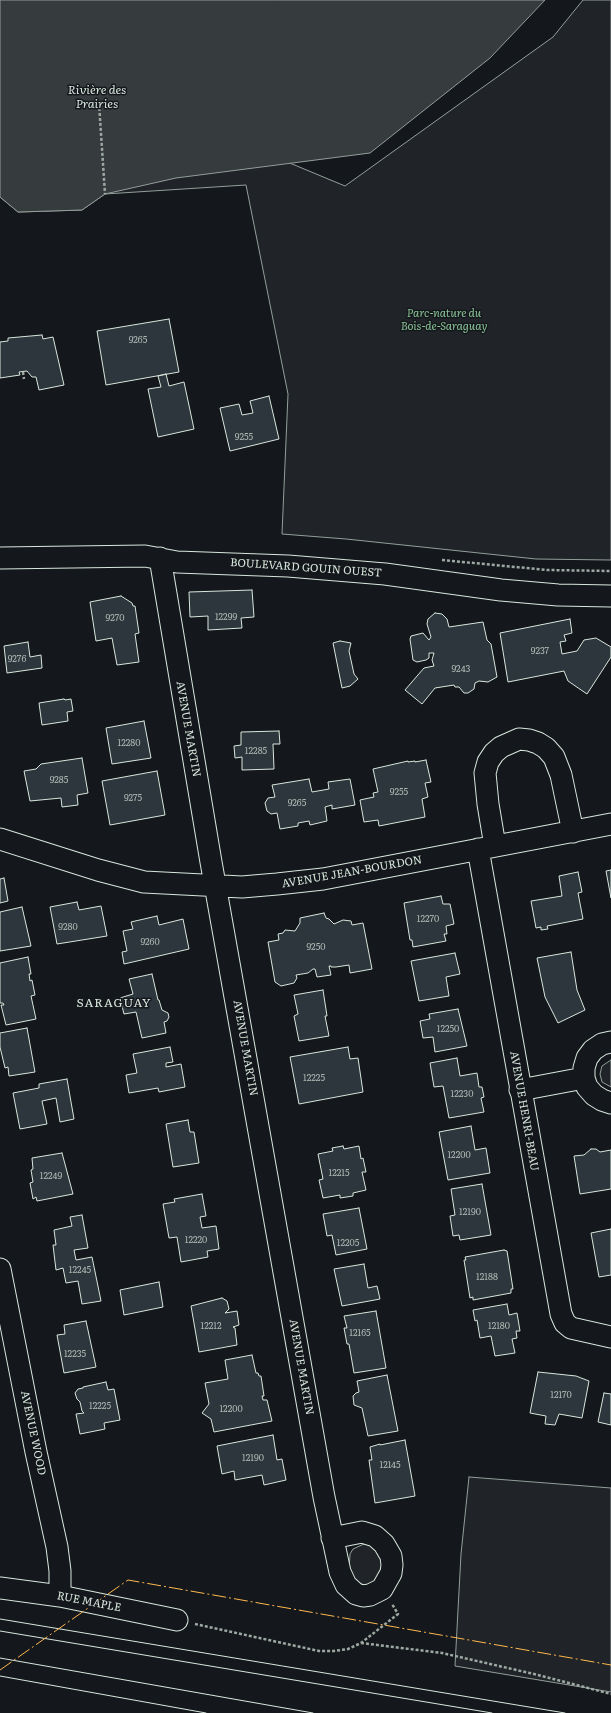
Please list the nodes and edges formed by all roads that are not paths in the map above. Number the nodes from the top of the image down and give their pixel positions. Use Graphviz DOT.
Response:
graph roads {
  1 [pos="0,558"];
  2 [pos="160,558"];
  3 [pos="611,596"];
  4 [pos="611,824"];
  5 [pos="573,832"];
  6 [pos="0,839"];
  7 [pos="487,848"];
  8 [pos="216,885"];
  9 [pos="611,1042"];
  10 [pos="584,1078"];
  11 [pos="520,1090"];
  12 [pos="611,1103"];
  13 [pos="0,1269"];
  14 [pos="611,1337"];
  15 [pos="332,1538"];
  16 [pos="0,1588"];
  17 [pos="60,1596"];
  18 [pos="177,1620"];
  1 -- 2 [label="street, BOULEVARD GOUIN OUEST"];
  2 -- 3 [label="street, BOULEVARD GOUIN OUEST"];
  2 -- 8 [label="street, AVENUE MARTIN"];
  4 -- 5 [label="street, AVENUE JEAN-BOURDON"];
  5 -- 7 [label="street, AVENUE JEAN-BOURDON"];
  5 -- 7 [label="street, AVENUE HENRI-BEAU"];
  6 -- 8 [label="street, AVENUE JEAN-BOURDON"];
  7 -- 8 [label="street, AVENUE JEAN-BOURDON"];
  7 -- 11 [label="street, AVENUE HENRI-BEAU"];
  8 -- 15 [label="street, AVENUE MARTIN"];
  9 -- 10 [label="street"];
  10 -- 11 [label="street"];
  10 -- 12 [label="street"];
  11 -- 14 [label="street, AVENUE HENRI-BEAU"];
  13 -- 17 [label="street, AVENUE WOOD"];
  16 -- 17 [label="street, RUE MAPLE"];
  17 -- 18 [label="street, RUE MAPLE"];
}
